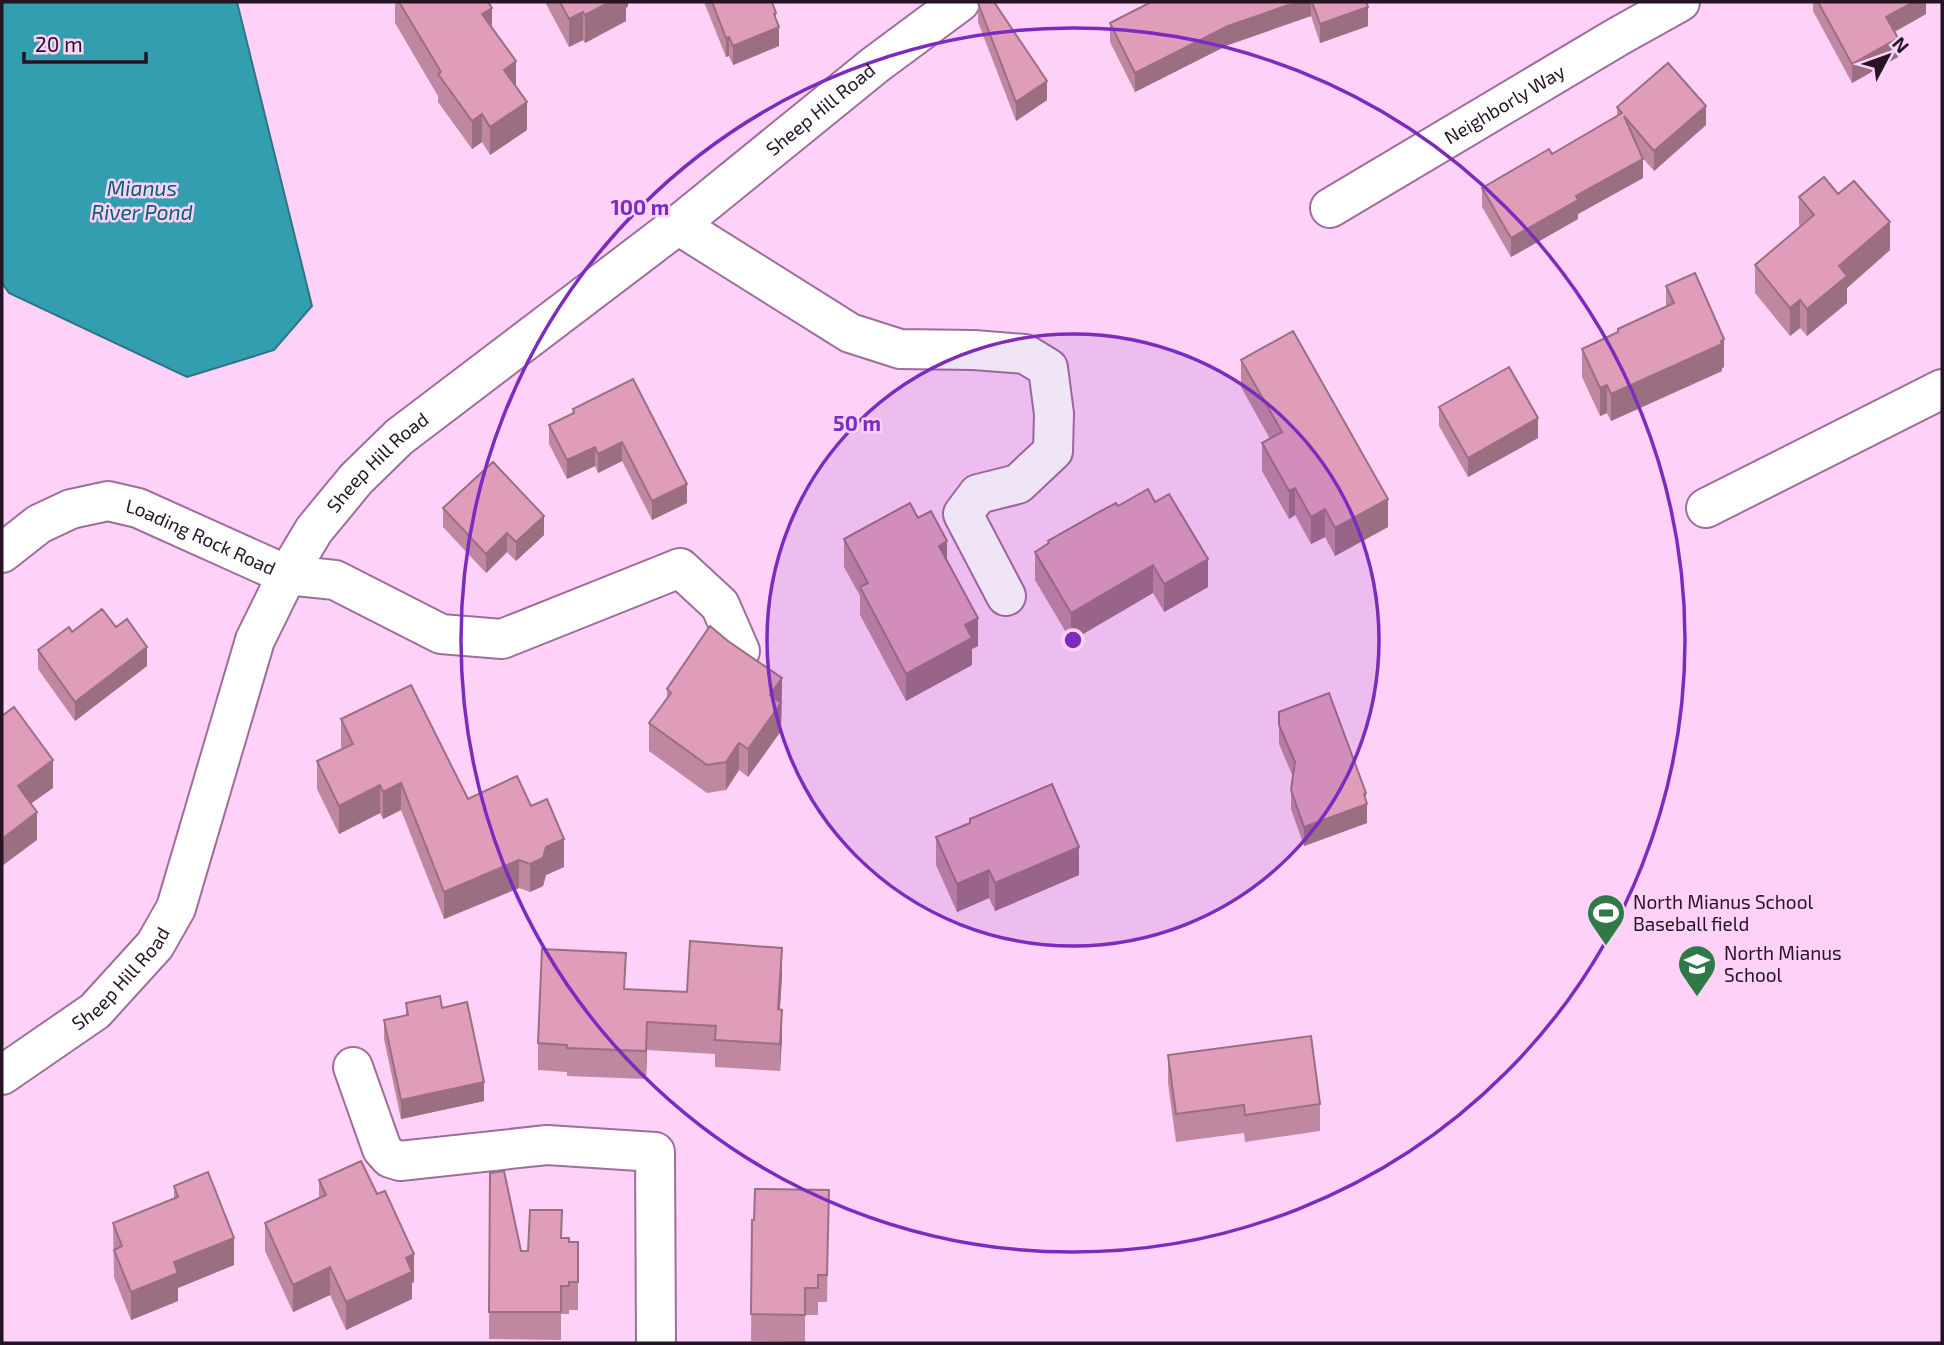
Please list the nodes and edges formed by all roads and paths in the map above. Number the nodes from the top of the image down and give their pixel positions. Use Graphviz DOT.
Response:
graph roads {
  1 [pos="960,2"];
  2 [pos="1680,2"];
  3 [pos="1330,208"];
  4 [pos="678,225"];
  5 [pos="1942,389"];
  6 [pos="1706,508"];
  7 [pos="2,553"];
  8 [pos="287,575"];
  9 [pos="1006,596"];
  10 [pos="740,651"];
  11 [pos="353,1067"];
  12 [pos="2,1075"];
  13 [pos="656,1343"];
  1 -- 4 [label="street, Sheep Hill Road"];
  2 -- 3 [label="street, Neighborly Way"];
  4 -- 8 [label="street, Sheep Hill Road"];
  4 -- 9 [label="street"];
  5 -- 6 [label="street"];
  7 -- 8 [label="street, Loading Rock Road"];
  8 -- 10 [label="street, Loading Rock Road"];
  8 -- 12 [label="street, Sheep Hill Road"];
  11 -- 13 [label="street"];
}
